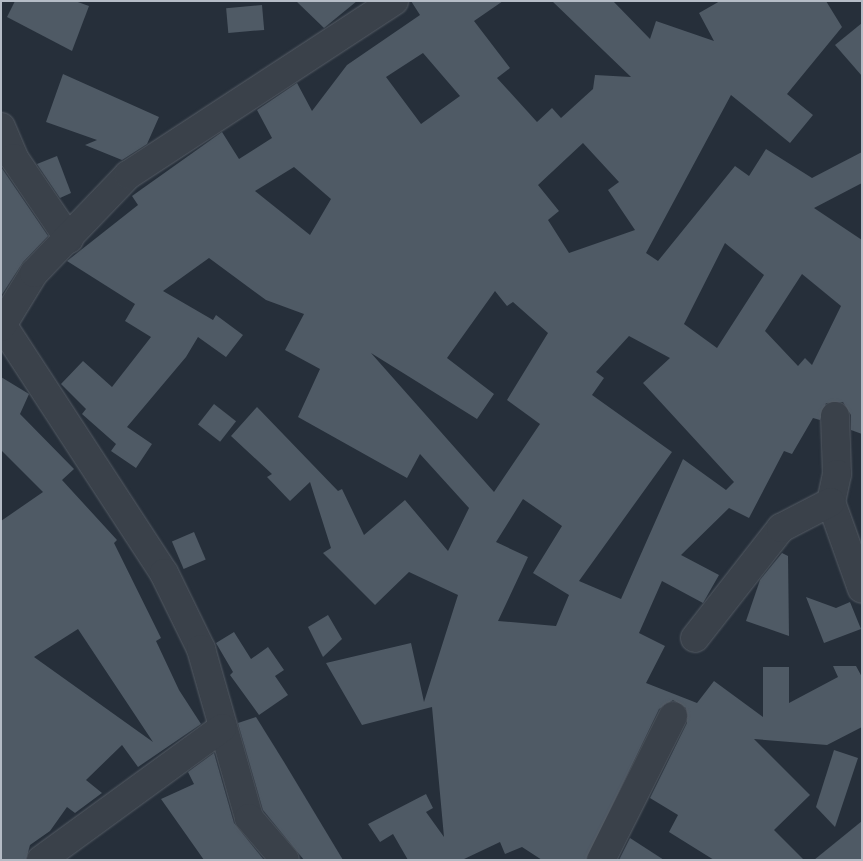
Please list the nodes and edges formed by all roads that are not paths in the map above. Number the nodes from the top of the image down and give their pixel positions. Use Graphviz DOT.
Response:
graph roads {
  1 [pos="394,1"];
  2 [pos="1,127"];
  3 [pos="69,239"];
  4 [pos="2,325"];
  5 [pos="835,416"];
  6 [pos="831,502"];
  7 [pos="862,590"];
  8 [pos="695,638"];
  9 [pos="673,716"];
  10 [pos="222,728"];
  11 [pos="42,860"];
  12 [pos="285,860"];
  13 [pos="601,860"];
  1 -- 3 [label="street"];
  2 -- 3 [label="street"];
  3 -- 4 [label="street"];
  4 -- 10 [label="street"];
  5 -- 6 [label="street"];
  6 -- 7 [label="street"];
  6 -- 8 [label="street"];
  9 -- 13 [label="street"];
  10 -- 11 [label="street"];
  10 -- 12 [label="street"];
}
